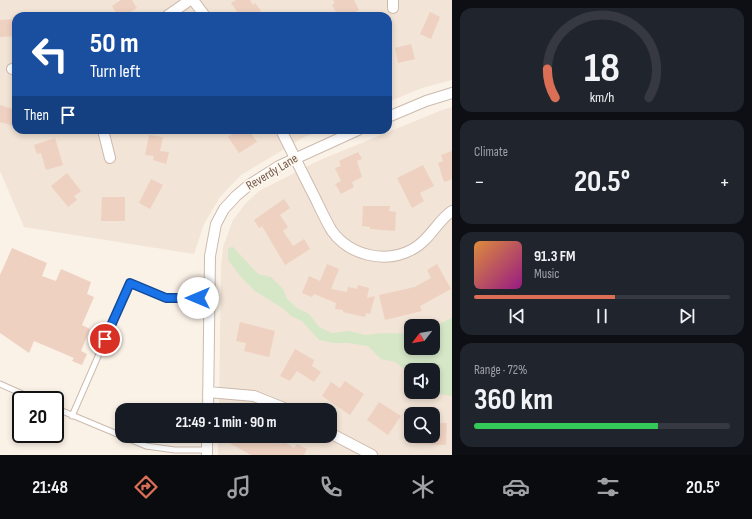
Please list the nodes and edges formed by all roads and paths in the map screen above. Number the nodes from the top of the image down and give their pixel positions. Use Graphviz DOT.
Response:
graph roads {
  1 [pos="190,0"];
  2 [pos="193,0"];
  3 [pos="173,12"];
  4 [pos="201,12"];
  5 [pos="452,93"];
  6 [pos="392,115"];
  7 [pos="104,134"];
  8 [pos="283,134"];
  9 [pos="349,134"];
  10 [pos="110,158"];
  11 [pos="294,158"];
  12 [pos="452,211"];
  13 [pos="208,298"];
  14 [pos="0,384"];
  15 [pos="16,391"];
  16 [pos="208,392"];
  17 [pos="208,403"];
  18 [pos="272,403"];
  19 [pos="64,412"];
  20 [pos="72,416"];
  21 [pos="337,437"];
  22 [pos="207,453"];
  23 [pos="372,455"];
  1 -- 3 [label="street"];
  2 -- 4 [label="street"];
  5 -- 6 [label="street"];
  7 -- 10 [label="street"];
  8 -- 11 [label="street"];
  9 -- 11 [label="street, Reverdy Lane"];
  11 -- 12 [label="street"];
  11 -- 13 [label="street, Reverdy Lane"];
  13 -- 16 [label="street, Reverdy Lane"];
  13 -- 20 [label="lane"];
  14 -- 15 [label="lane"];
  16 -- 17 [label="street, Reverdy Lane"];
  16 -- 18 [label="street"];
  19 -- 20 [label="lane"];
  20 -- 22 [label="lane"];
  21 -- 23 [label="street"];
}
